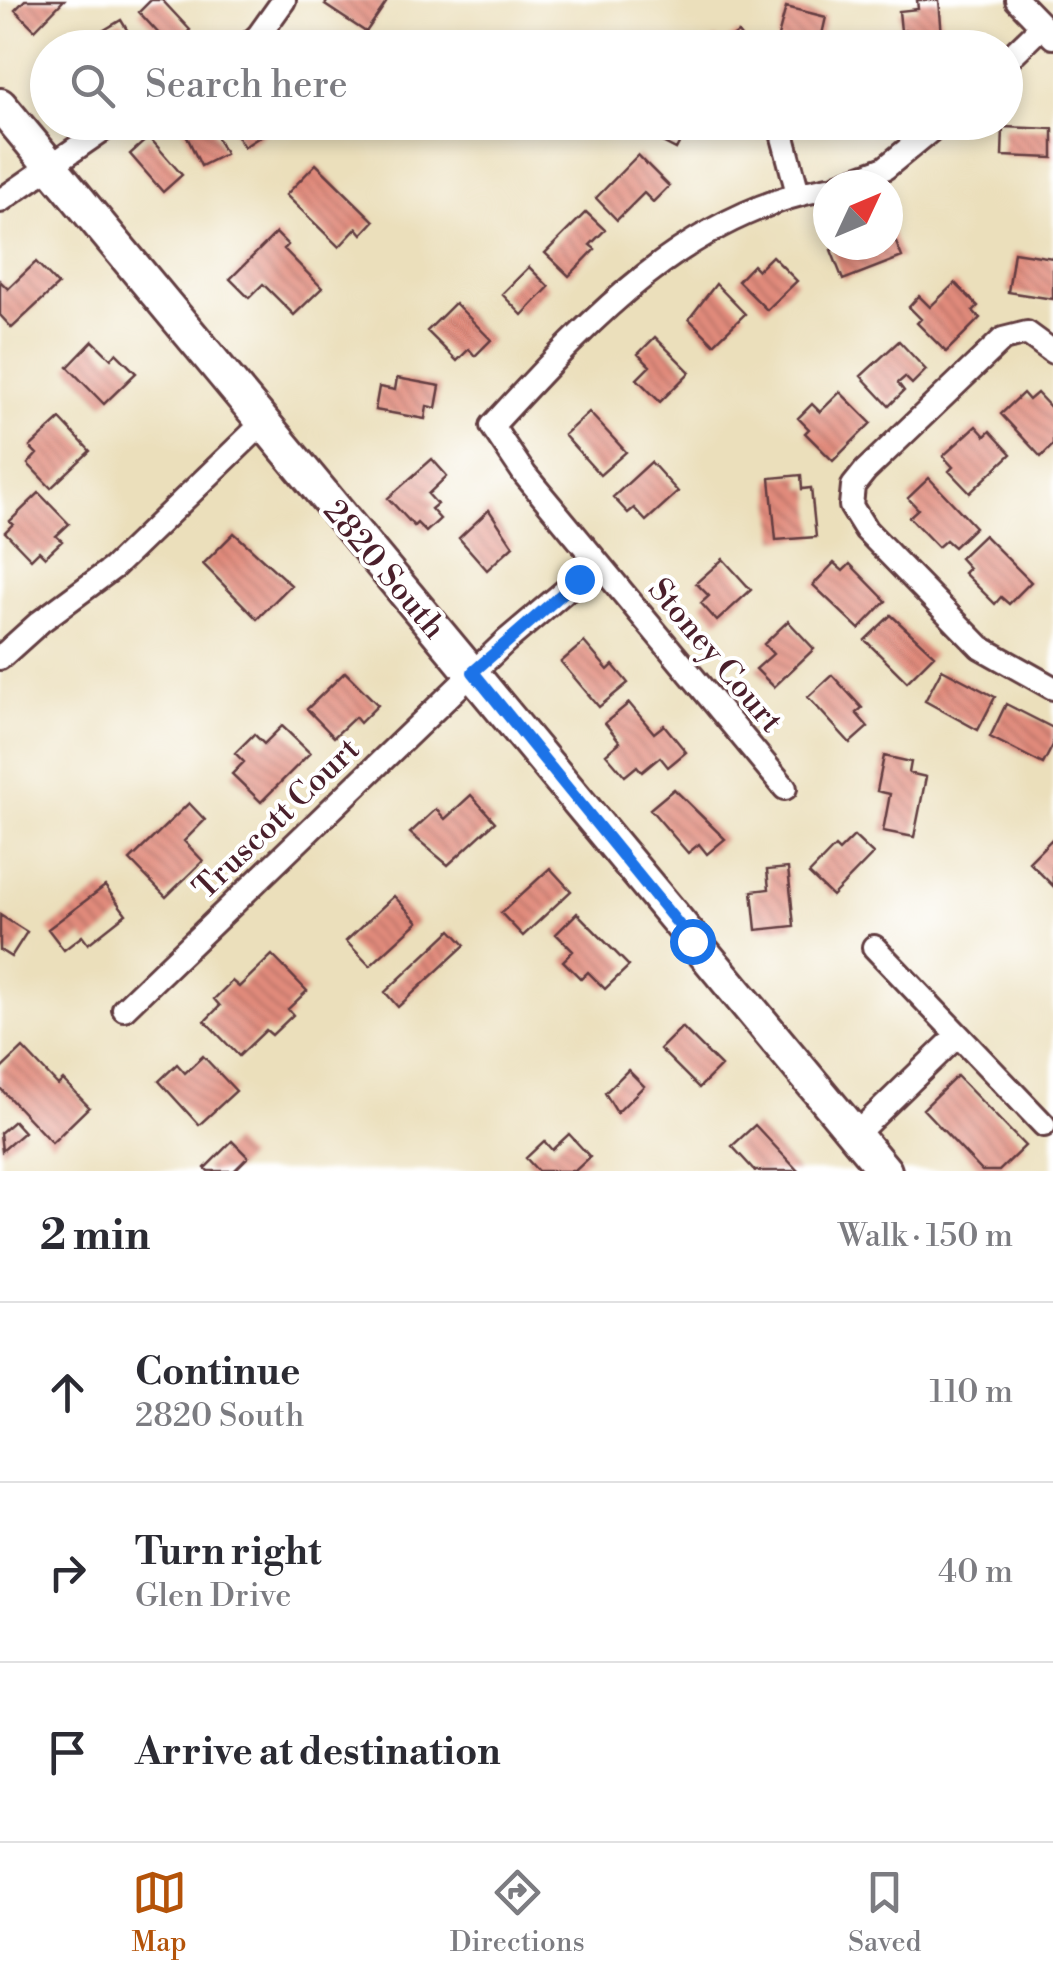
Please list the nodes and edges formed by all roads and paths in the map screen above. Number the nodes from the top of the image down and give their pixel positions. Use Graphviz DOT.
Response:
graph roads {
  1 [pos="284,0"];
  2 [pos="1017,0"];
  3 [pos="264,30"];
  4 [pos="1048,32"];
  5 [pos="1023,50"];
  6 [pos="0,105"];
  7 [pos="87,140"];
  8 [pos="785,140"];
  9 [pos="919,140"];
  10 [pos="50,165"];
  11 [pos="880,170"];
  12 [pos="813,190"];
  13 [pos="798,193"];
  14 [pos="0,201"];
  15 [pos="1053,352"];
  16 [pos="263,423"];
  17 [pos="598,563"];
  18 [pos="0,658"];
  19 [pos="473,672"];
  20 [pos="1053,688"];
  21 [pos="785,788"];
  22 [pos="874,947"];
  23 [pos="124,1009"];
  24 [pos="958,1036"];
  25 [pos="1044,1124"];
  26 [pos="855,1135"];
  27 [pos="885,1171"];
  1 -- 3 [label="street"];
  2 -- 4 [label="street"];
  4 -- 5 [label="street"];
  6 -- 10 [label="street, 2820 South"];
  7 -- 10 [label="street"];
  8 -- 13 [label="street"];
  9 -- 11 [label="street"];
  10 -- 14 [label="street"];
  10 -- 16 [label="street, 2820 South"];
  12 -- 13 [label="street"];
  13 -- 17 [label="street, Stoney Court"];
  15 -- 20 [label="street"];
  16 -- 18 [label="street"];
  16 -- 19 [label="street, 2820 South"];
  17 -- 19 [label="street, Truscott Court"];
  17 -- 21 [label="street, Stoney Court"];
  19 -- 23 [label="street, Truscott Court"];
  19 -- 26 [label="street, 2820 South"];
  22 -- 24 [label="street"];
  24 -- 25 [label="street"];
  24 -- 26 [label="street"];
  26 -- 27 [label="street, 2820 South"];
}
